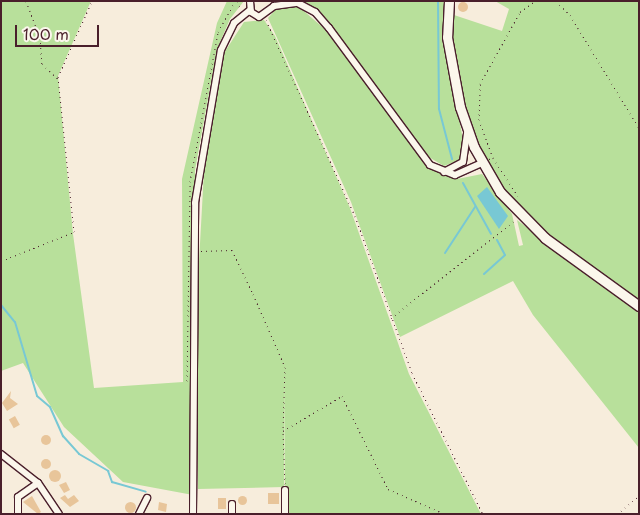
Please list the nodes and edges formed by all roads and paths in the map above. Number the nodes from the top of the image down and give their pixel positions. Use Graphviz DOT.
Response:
graph roads {
  1 [pos="26,1"];
  2 [pos="92,1"];
  3 [pos="238,1"];
  4 [pos="250,1"];
  5 [pos="449,1"];
  6 [pos="536,1"];
  7 [pos="556,1"];
  8 [pos="297,2"];
  9 [pos="270,5"];
  10 [pos="250,10"];
  11 [pos="241,16"];
  12 [pos="262,16"];
  13 [pos="59,80"];
  14 [pos="466,128"];
  15 [pos="639,128"];
  16 [pos="492,158"];
  17 [pos="482,163"];
  18 [pos="442,172"];
  19 [pos="518,196"];
  20 [pos="520,216"];
  21 [pos="192,252"];
  22 [pos="1,261"];
  23 [pos="639,306"];
  24 [pos="390,318"];
  25 [pos="283,431"];
  26 [pos="1,454"];
  27 [pos="38,484"];
  28 [pos="285,490"];
  29 [pos="639,496"];
  30 [pos="147,498"];
  31 [pos="232,504"];
  32 [pos="18,514"];
  33 [pos="59,514"];
  34 [pos="139,514"];
  35 [pos="193,514"];
  36 [pos="232,514"];
  37 [pos="284,514"];
  38 [pos="445,514"];
  39 [pos="484,514"];
  40 [pos="617,514"];
  1 -- 13 [label="path"];
  2 -- 13 [label="path"];
  3 -- 11 [label="path"];
  4 -- 10 [label="street"];
  5 -- 14 [label="main road"];
  6 -- 16 [label="path"];
  7 -- 15 [label="path"];
  8 -- 9 [label="street"];
  8 -- 18 [label="street"];
  9 -- 12 [label="street"];
  10 -- 11 [label="street"];
  10 -- 12 [label="street"];
  11 -- 21 [label="street"];
  12 -- 24 [label="path"];
  13 -- 22 [label="path"];
  14 -- 17 [label="main road"];
  14 -- 18 [label="street"];
  16 -- 17 [label="path"];
  16 -- 19 [label="path"];
  17 -- 18 [label="street"];
  17 -- 20 [label="main road"];
  20 -- 23 [label="main road"];
  20 -- 24 [label="path"];
  21 -- 25 [label="path"];
  21 -- 35 [label="street"];
  24 -- 39 [label="path"];
  25 -- 28 [label="path"];
  25 -- 38 [label="path"];
  26 -- 27 [label="street"];
  27 -- 32 [label="street"];
  27 -- 33 [label="street"];
  28 -- 37 [label="street"];
  29 -- 40 [label="path"];
  30 -- 34 [label="street"];
  31 -- 36 [label="street"];
}
